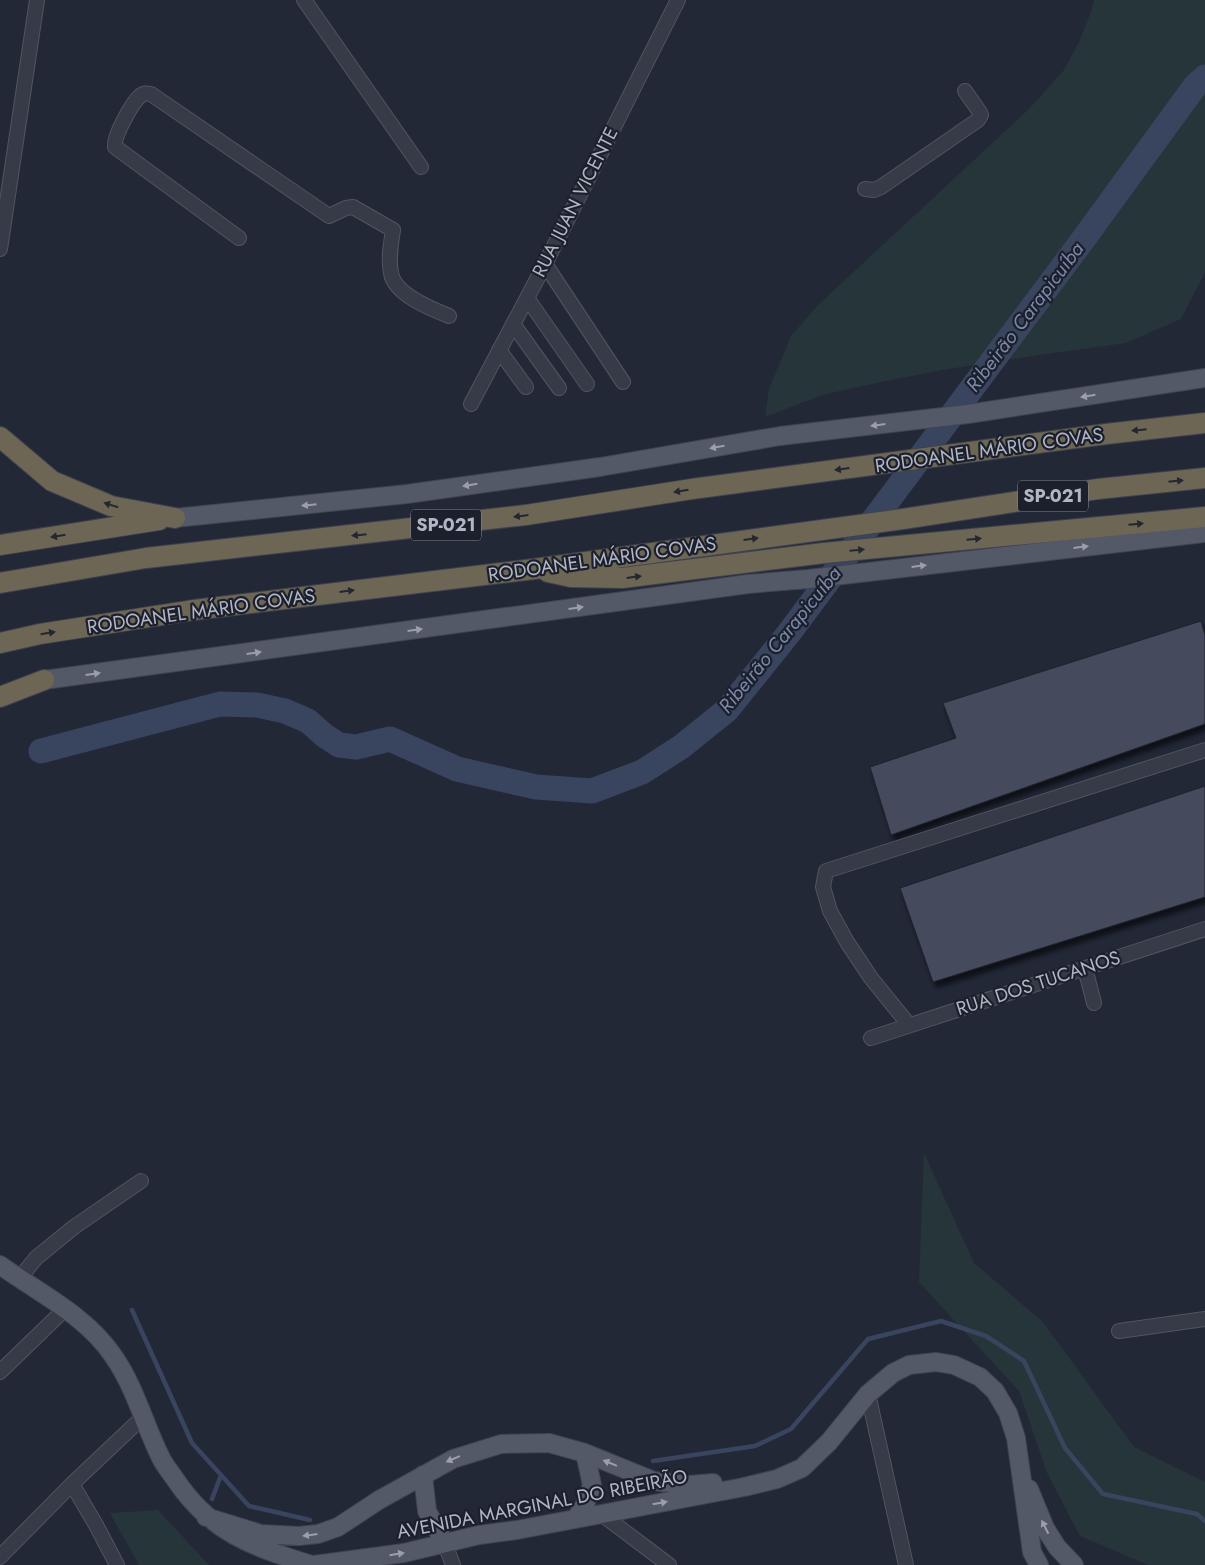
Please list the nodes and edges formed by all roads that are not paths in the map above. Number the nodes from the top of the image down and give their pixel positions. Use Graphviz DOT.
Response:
graph roads {
  1 [pos="38,0"];
  2 [pos="304,0"];
  3 [pos="678,0"];
  4 [pos="965,91"];
  5 [pos="421,167"];
  6 [pos="865,189"];
  7 [pos="239,238"];
  8 [pos="0,249"];
  9 [pos="545,264"];
  10 [pos="527,298"];
  11 [pos="449,316"];
  12 [pos="513,324"];
  13 [pos="499,350"];
  14 [pos="1205,378"];
  15 [pos="623,382"];
  16 [pos="587,384"];
  17 [pos="526,387"];
  18 [pos="559,388"];
  19 [pos="471,404"];
  20 [pos="1205,423"];
  21 [pos="0,437"];
  22 [pos="1205,478"];
  23 [pos="1205,517"];
  24 [pos="176,518"];
  25 [pos="1205,533"];
  26 [pos="0,545"];
  27 [pos="534,569"];
  28 [pos="0,583"];
  29 [pos="0,643"];
  30 [pos="44,680"];
  31 [pos="0,691"];
  32 [pos="0,697"];
  33 [pos="1205,750"];
  34 [pos="1205,928"];
  35 [pos="1085,968"];
  36 [pos="1094,1003"];
  37 [pos="909,1025"];
  38 [pos="871,1038"];
  39 [pos="141,1181"];
  40 [pos="0,1266"];
  41 [pos="0,1272"];
  42 [pos="19,1279"];
  43 [pos="65,1309"];
  44 [pos="1205,1319"];
  45 [pos="1119,1331"];
  46 [pos="0,1372"];
  47 [pos="868,1394"];
  48 [pos="144,1416"];
  49 [pos="585,1453"];
  50 [pos="1020,1467"];
  51 [pos="423,1475"];
  52 [pos="777,1480"];
  53 [pos="72,1484"];
  54 [pos="600,1513"];
  55 [pos="206,1517"];
  56 [pos="576,1518"];
  57 [pos="444,1542"];
  58 [pos="0,1557"];
  59 [pos="1035,1561"];
  60 [pos="117,1565"];
  61 [pos="313,1565"];
  62 [pos="454,1565"];
  63 [pos="669,1565"];
  64 [pos="906,1565"];
  65 [pos="1073,1565"];
  1 -- 8 [label="street"];
  2 -- 5 [label="street"];
  3 -- 9 [label="street, RUA JUAN VICENTE"];
  4 -- 6 [label="street"];
  7 -- 11 [label="street"];
  9 -- 10 [label="street, RUA JUAN VICENTE"];
  9 -- 15 [label="street"];
  10 -- 12 [label="street, RUA JUAN VICENTE"];
  10 -- 16 [label="street"];
  12 -- 13 [label="street, RUA JUAN VICENTE"];
  12 -- 18 [label="street"];
  13 -- 17 [label="street"];
  13 -- 19 [label="street, RUA JUAN VICENTE"];
  14 -- 24 [label="main road, one-way"];
  20 -- 28 [label="highway, RODOANEL MÁRIO COVAS / SP-021, one-way"];
  24 -- 21 [label="highway, one-way"];
  27 -- 22 [label="highway, RODOANEL MÁRIO COVAS / SP-021, one-way"];
  27 -- 23 [label="highway, one-way"];
  24 -- 26 [label="highway, one-way"];
  30 -- 25 [label="main road, one-way"];
  29 -- 27 [label="highway, RODOANEL MÁRIO COVAS / SP-021, one-way"];
  30 -- 31 [label="highway"];
  30 -- 32 [label="highway"];
  33 -- 37 [label="street"];
  34 -- 35 [label="street, RUA DOS TUCANOS"];
  35 -- 36 [label="street"];
  35 -- 37 [label="street, RUA DOS TUCANOS"];
  37 -- 38 [label="street, RUA DOS TUCANOS"];
  39 -- 42 [label="street"];
  40 -- 42 [label="main road, AVENIDA MARGINAL DO RIBEIRÃO"];
  41 -- 42 [label="main road, AVENIDA MARGINAL DO RIBEIRÃO"];
  42 -- 43 [label="main road, AVENIDA MARGINAL DO RIBEIRÃO"];
  43 -- 46 [label="street"];
  43 -- 48 [label="main road, AVENIDA MARGINAL DO RIBEIRÃO"];
  44 -- 45 [label="street"];
  47 -- 50 [label="main road, AVENIDA MARGINAL DO RIBEIRÃO"];
  47 -- 52 [label="main road, AVENIDA MARGINAL DO RIBEIRÃO"];
  47 -- 64 [label="street"];
  48 -- 53 [label="street"];
  48 -- 55 [label="main road, AVENIDA MARGINAL DO RIBEIRÃO"];
  49 -- 51 [label="main road, AVENIDA MARGINAL DO RIBEIRÃO, one-way"];
  52 -- 49 [label="main road, AVENIDA MARGINAL DO RIBEIRÃO, one-way"];
  49 -- 56 [label="main road"];
  50 -- 59 [label="main road, AVENIDA MARGINAL DO RIBEIRÃO"];
  65 -- 50 [label="main road, AVENIDA MARGINAL DO RIBEIRÃO, one-way"];
  51 -- 55 [label="main road, AVENIDA MARGINAL DO RIBEIRÃO, one-way"];
  51 -- 57 [label="main road"];
  54 -- 52 [label="main road, AVENIDA MARGINAL DO RIBEIRÃO, one-way"];
  53 -- 58 [label="street"];
  53 -- 60 [label="street"];
  54 -- 56 [label="main road, AVENIDA MARGINAL DO RIBEIRÃO"];
  54 -- 63 [label="street"];
  55 -- 61 [label="main road, AVENIDA MARGINAL DO RIBEIRÃO"];
  56 -- 57 [label="main road, AVENIDA MARGINAL DO RIBEIRÃO"];
  61 -- 57 [label="main road, AVENIDA MARGINAL DO RIBEIRÃO, one-way"];
  57 -- 62 [label="street"];
}
